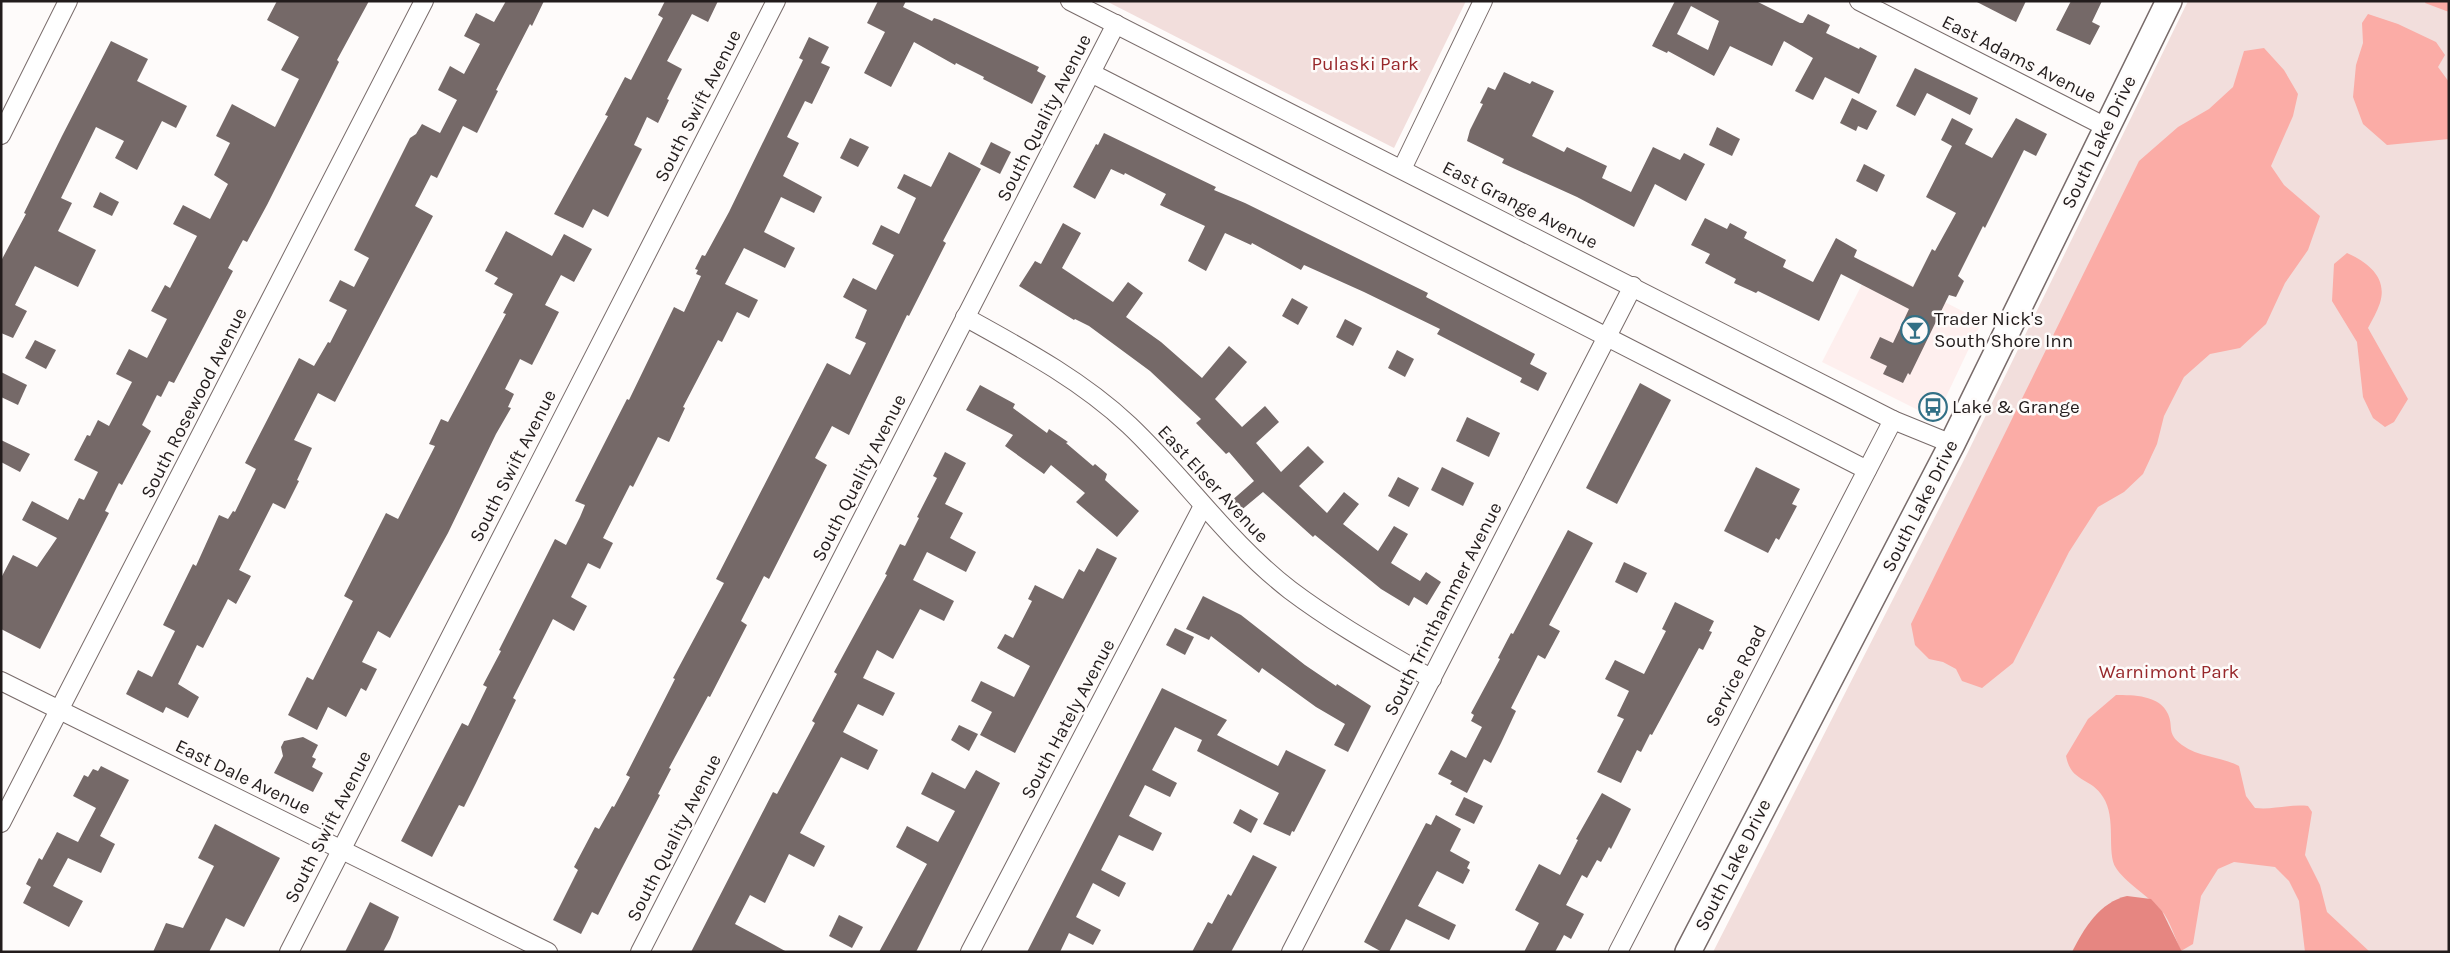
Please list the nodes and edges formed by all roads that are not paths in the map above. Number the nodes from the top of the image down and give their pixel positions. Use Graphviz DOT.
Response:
graph roads {
  1 [pos="68,1"];
  2 [pos="424,1"];
  3 [pos="776,1"];
  4 [pos="1070,1"];
  5 [pos="1483,1"];
  6 [pos="1859,1"];
  7 [pos="2169,1"];
  8 [pos="1116,24"];
  9 [pos="1091,73"];
  10 [pos="5,117"];
  11 [pos="2106,127"];
  12 [pos="1,135"];
  13 [pos="1402,169"];
  14 [pos="1634,286"];
  15 [pos="965,318"];
  16 [pos="1607,337"];
  17 [pos="1893,420"];
  18 [pos="1952,444"];
  19 [pos="1867,470"];
  20 [pos="1203,506"];
  21 [pos="1432,679"];
  22 [pos="1,681"];
  23 [pos="60,711"];
  24 [pos="1,823"];
  25 [pos="340,848"];
  26 [pos="289,952"];
  27 [pos="548,952"];
  28 [pos="640,952"];
  29 [pos="970,952"];
  30 [pos="1291,952"];
  31 [pos="1618,952"];
  32 [pos="1688,952"];
  1 -- 10 [label="street"];
  2 -- 23 [label="street, South Rosewood Avenue"];
  3 -- 25 [label="street, South Swift Avenue"];
  4 -- 8 [label="street, East Grange Avenue"];
  5 -- 13 [label="street"];
  6 -- 11 [label="street, East Adams Avenue"];
  7 -- 11 [label="main road, South Lake Drive"];
  8 -- 9 [label="street, South Quality Avenue"];
  8 -- 13 [label="street, East Grange Avenue"];
  9 -- 15 [label="street, South Quality Avenue"];
  9 -- 16 [label="street"];
  10 -- 12 [label="street"];
  11 -- 18 [label="main road, South Lake Drive"];
  13 -- 14 [label="street, East Grange Avenue"];
  14 -- 16 [label="street, South Trinthammer Avenue"];
  14 -- 17 [label="street, East Grange Avenue"];
  15 -- 20 [label="street, East Elser Avenue"];
  15 -- 28 [label="street, South Quality Avenue"];
  16 -- 19 [label="street"];
  16 -- 21 [label="street, South Trinthammer Avenue"];
  17 -- 18 [label="street, East Grange Avenue"];
  17 -- 19 [label="street, Service Road"];
  18 -- 32 [label="main road, South Lake Drive"];
  19 -- 31 [label="street, Service Road"];
  20 -- 21 [label="street, East Elser Avenue"];
  20 -- 29 [label="street, South Hately Avenue"];
  21 -- 30 [label="street, South Trinthammer Avenue"];
  22 -- 23 [label="street, East Dale Avenue"];
  23 -- 24 [label="street, South Rosewood Avenue"];
  23 -- 25 [label="street, East Dale Avenue"];
  25 -- 26 [label="street, South Swift Avenue"];
  25 -- 27 [label="street, East Dale Avenue"];
}
